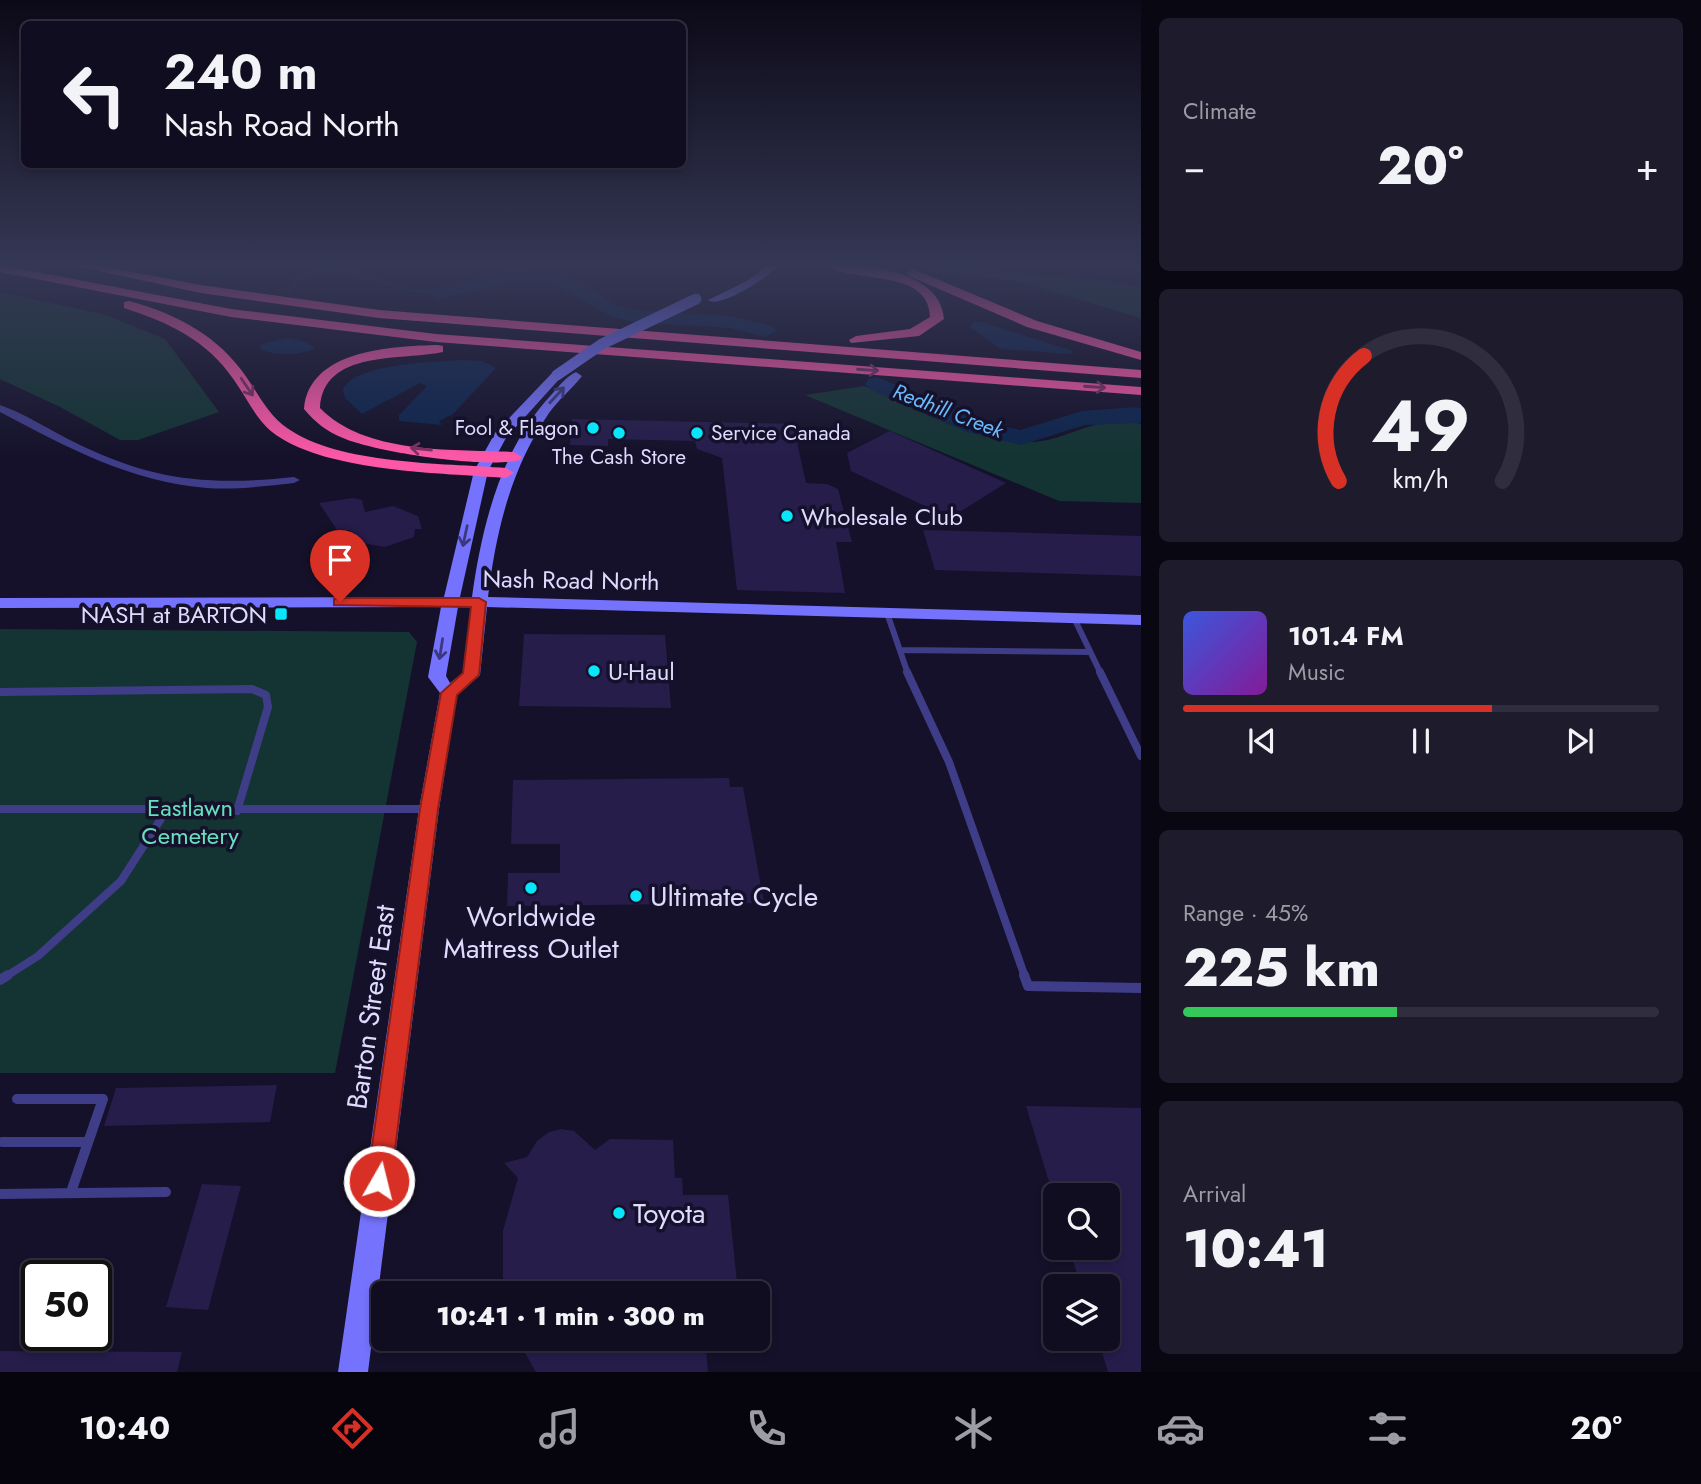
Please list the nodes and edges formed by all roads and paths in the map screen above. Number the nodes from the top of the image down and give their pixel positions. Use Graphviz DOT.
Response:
graph roads {
  1 [pos="187,329"];
  2 [pos="369,329"];
  3 [pos="574,329"];
  4 [pos="633,329"];
  5 [pos="653,329"];
  6 [pos="921,329"];
  7 [pos="1046,329"];
  8 [pos="704,339"];
  9 [pos="580,350"];
  10 [pos="1141,356"];
  11 [pos="1141,374"];
  12 [pos="1141,391"];
  13 [pos="0,408"];
  14 [pos="485,463"];
  15 [pos="510,465"];
  16 [pos="294,480"];
  17 [pos="450,602"];
  18 [pos="479,602"];
  19 [pos="0,603"];
  20 [pos="887,613"];
  21 [pos="1074,618"];
  22 [pos="1141,620"];
  23 [pos="901,650"];
  24 [pos="1089,652"];
  25 [pos="0,692"];
  26 [pos="449,693"];
  27 [pos="1141,756"];
  28 [pos="0,809"];
  29 [pos="429,809"];
  30 [pos="166,811"];
  31 [pos="237,811"];
  32 [pos="0,980"];
  33 [pos="1141,988"];
  34 [pos="17,1099"];
  35 [pos="2,1142"];
  36 [pos="88,1142"];
  37 [pos="71,1192"];
  38 [pos="166,1192"];
  39 [pos="0,1194"];
  40 [pos="353,1372"];
  1 -- 14 [label="highway, one-way"];
  2 -- 9 [label="highway"];
  3 -- 8 [label="highway"];
  4 -- 14 [label="main road, Barton Street East, bridge"];
  15 -- 5 [label="main road, one-way"];
  6 -- 8 [label="highway"];
  7 -- 10 [label="highway"];
  8 -- 11 [label="highway"];
  9 -- 12 [label="highway, one-way"];
  14 -- 9 [label="highway, one-way"];
  13 -- 16 [label="street"];
  14 -- 15 [label="highway"];
  14 -- 17 [label="main road, Barton Street East, one-way"];
  15 -- 18 [label="main road"];
  17 -- 18 [label="main road, Nash Road North"];
  17 -- 19 [label="main road, Nash Road North"];
  17 -- 26 [label="main road, Barton Street East, one-way"];
  18 -- 20 [label="main road, Nash Road North"];
  18 -- 26 [label="main road"];
  20 -- 21 [label="main road, Nash Road North"];
  20 -- 23 [label="lane"];
  21 -- 22 [label="main road, Nash Road North"];
  21 -- 24 [label="lane"];
  23 -- 24 [label="lane"];
  23 -- 33 [label="lane"];
  24 -- 27 [label="lane"];
  25 -- 31 [label="lane"];
  26 -- 29 [label="main road, Barton Street East"];
  28 -- 30 [label="lane"];
  29 -- 31 [label="lane"];
  29 -- 40 [label="main road, Barton Street East"];
  30 -- 31 [label="lane"];
  30 -- 32 [label="lane"];
  34 -- 36 [label="lane"];
  35 -- 36 [label="lane"];
  36 -- 37 [label="lane"];
  37 -- 38 [label="lane"];
  37 -- 39 [label="lane"];
}
